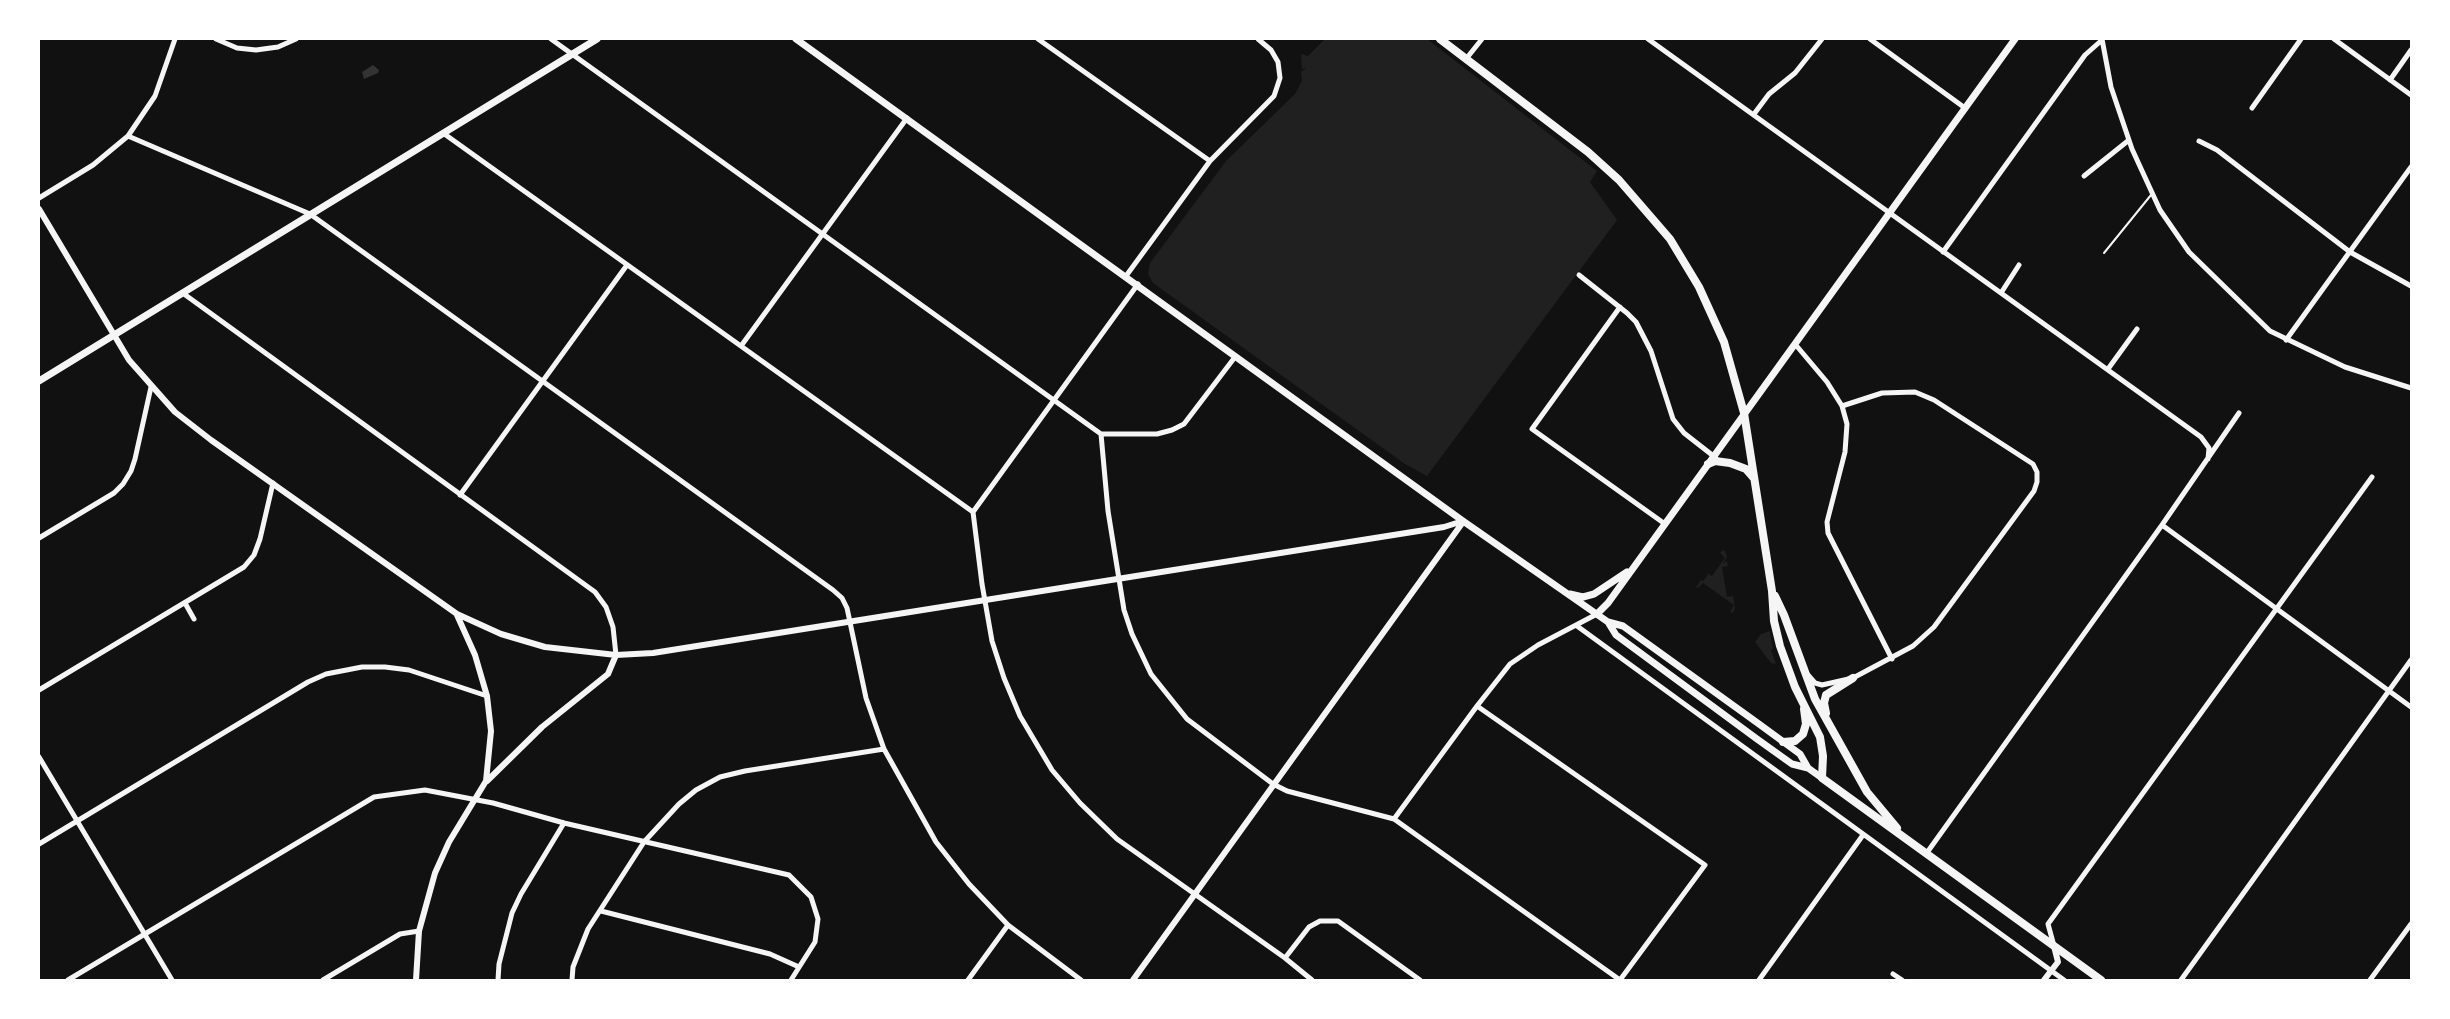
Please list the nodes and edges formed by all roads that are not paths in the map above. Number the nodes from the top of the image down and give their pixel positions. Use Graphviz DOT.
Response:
graph roads {
  1 [pos="175,39"];
  2 [pos="216,39"];
  3 [pos="296,39"];
  4 [pos="551,39"];
  5 [pos="597,39"];
  6 [pos="796,39"];
  7 [pos="1038,39"];
  8 [pos="1258,39"];
  9 [pos="1440,39"];
  10 [pos="1482,39"];
  11 [pos="1648,39"];
  12 [pos="1822,39"];
  13 [pos="1870,39"];
  14 [pos="2015,39"];
  15 [pos="2301,39"];
  16 [pos="2334,39"];
  17 [pos="2102,40"];
  18 [pos="2411,50"];
  19 [pos="573,53"];
  20 [pos="1466,59"];
  21 [pos="2390,80"];
  22 [pos="2411,95"];
  23 [pos="1965,108"];
  24 [pos="2252,108"];
  25 [pos="1754,114"];
  26 [pos="907,118"];
  27 [pos="442,133"];
  28 [pos="128,136"];
  29 [pos="2129,140"];
  30 [pos="2199,141"];
  31 [pos="1210,162"];
  32 [pos="2410,171"];
  33 [pos="2084,176"];
  34 [pos="2152,194"];
  35 [pos="39,198"];
  36 [pos="39,209"];
  37 [pos="310,214"];
  38 [pos="1889,214"];
  39 [pos="823,233"];
  40 [pos="1943,252"];
  41 [pos="2350,252"];
  42 [pos="2104,253"];
  43 [pos="627,264"];
  44 [pos="2019,265"];
  45 [pos="1579,275"];
  46 [pos="1126,276"];
  47 [pos="1138,284"];
  48 [pos="2411,286"];
  49 [pos="2001,293"];
  50 [pos="184,294"];
  51 [pos="1620,307"];
  52 [pos="2137,329"];
  53 [pos="114,336"];
  54 [pos="2286,340"];
  55 [pos="1794,344"];
  56 [pos="741,346"];
  57 [pos="1234,357"];
  58 [pos="2108,369"];
  59 [pos="543,380"];
  60 [pos="39,381"];
  61 [pos="151,387"];
  62 [pos="2411,388"];
  63 [pos="1054,401"];
  64 [pos="1842,406"];
  65 [pos="1744,413"];
  66 [pos="2239,413"];
  67 [pos="1101,434"];
  68 [pos="1717,459"];
  69 [pos="2208,459"];
  70 [pos="1708,464"];
  71 [pos="2372,477"];
  72 [pos="1754,480"];
  73 [pos="273,483"];
  74 [pos="460,495"];
  75 [pos="973,512"];
  76 [pos="1463,521"];
  77 [pos="1665,524"];
  78 [pos="2162,525"];
  79 [pos="39,537"];
  80 [pos="1633,567"];
  81 [pos="1118,579"];
  82 [pos="1772,591"];
  83 [pos="1566,593"];
  84 [pos="985,600"];
  85 [pos="185,603"];
  86 [pos="2276,609"];
  87 [pos="457,614"];
  88 [pos="1597,614"];
  89 [pos="194,619"];
  90 [pos="850,621"];
  91 [pos="1608,622"];
  92 [pos="1577,626"];
  93 [pos="616,655"];
  94 [pos="1892,659"];
  95 [pos="2411,660"];
  96 [pos="1802,666"];
  97 [pos="1852,678"];
  98 [pos="39,690"];
  99 [pos="2389,691"];
  100 [pos="487,696"];
  101 [pos="1477,706"];
  102 [pos="1804,706"];
  103 [pos="2411,707"];
  104 [pos="1830,725"];
  105 [pos="1783,742"];
  106 [pos="884,749"];
  107 [pos="39,757"];
  108 [pos="1808,768"];
  109 [pos="1822,778"];
  110 [pos="486,781"];
  111 [pos="1273,784"];
  112 [pos="474,801"];
  113 [pos="1394,819"];
  114 [pos="77,822"];
  115 [pos="564,823"];
  116 [pos="1863,835"];
  117 [pos="1904,837"];
  118 [pos="644,842"];
  119 [pos="39,844"];
  120 [pos="1926,854"];
  121 [pos="1195,894"];
  122 [pos="601,911"];
  123 [pos="2411,924"];
  124 [pos="1008,925"];
  125 [pos="419,931"];
  126 [pos="144,934"];
  127 [pos="2054,946"];
  128 [pos="1285,958"];
  129 [pos="799,967"];
  130 [pos="2051,971"];
  131 [pos="1893,974"];
  132 [pos="68,980"];
  133 [pos="172,980"];
  134 [pos="322,980"];
  135 [pos="416,980"];
  136 [pos="498,980"];
  137 [pos="572,980"];
  138 [pos="791,980"];
  139 [pos="968,980"];
  140 [pos="1081,980"];
  141 [pos="1133,980"];
  142 [pos="1312,980"];
  143 [pos="1420,980"];
  144 [pos="1620,980"];
  145 [pos="1760,980"];
  146 [pos="1902,980"];
  147 [pos="2044,980"];
  148 [pos="2064,980"];
  149 [pos="2101,980"];
  150 [pos="2181,980"];
  151 [pos="2370,980"];
  1 -- 28 [label="street"];
  2 -- 3 [label="street"];
  4 -- 19 [label="street"];
  5 -- 19 [label="main road"];
  6 -- 26 [label="main road"];
  7 -- 31 [label="street"];
  8 -- 31 [label="street"];
  9 -- 20 [label="main road"];
  10 -- 20 [label="street"];
  11 -- 25 [label="street"];
  12 -- 25 [label="street"];
  13 -- 23 [label="street"];
  14 -- 23 [label="main road"];
  15 -- 24 [label="street"];
  16 -- 21 [label="street"];
  17 -- 29 [label="street"];
  17 -- 40 [label="street"];
  18 -- 21 [label="street"];
  19 -- 27 [label="main road"];
  19 -- 39 [label="street"];
  20 -- 65 [label="main road"];
  21 -- 22 [label="street"];
  23 -- 38 [label="main road"];
  25 -- 38 [label="street"];
  26 -- 39 [label="street"];
  26 -- 46 [label="main road"];
  27 -- 37 [label="main road"];
  27 -- 43 [label="street"];
  28 -- 35 [label="street"];
  28 -- 37 [label="street"];
  29 -- 33 [label="street"];
  29 -- 34 [label="street"];
  30 -- 41 [label="street"];
  31 -- 46 [label="street"];
  32 -- 41 [label="street"];
  34 -- 42 [label="lane"];
  34 -- 54 [label="street"];
  36 -- 53 [label="street"];
  37 -- 50 [label="main road"];
  37 -- 59 [label="street"];
  38 -- 40 [label="street"];
  38 -- 55 [label="main road"];
  39 -- 56 [label="street"];
  39 -- 63 [label="street"];
  40 -- 49 [label="street"];
  41 -- 48 [label="street"];
  41 -- 54 [label="street"];
  43 -- 56 [label="street"];
  43 -- 59 [label="street"];
  44 -- 49 [label="street"];
  45 -- 51 [label="street"];
  46 -- 47 [label="main road"];
  47 -- 57 [label="main road"];
  47 -- 63 [label="street"];
  49 -- 58 [label="street"];
  50 -- 53 [label="main road"];
  50 -- 74 [label="street"];
  51 -- 68 [label="street"];
  51 -- 77 [label="street"];
  52 -- 58 [label="street"];
  53 -- 60 [label="main road"];
  53 -- 61 [label="street"];
  54 -- 62 [label="street"];
  55 -- 64 [label="street"];
  55 -- 65 [label="main road"];
  56 -- 75 [label="street"];
  57 -- 67 [label="street"];
  57 -- 76 [label="main road"];
  58 -- 69 [label="street"];
  59 -- 74 [label="street"];
  59 -- 90 [label="street"];
  61 -- 73 [label="street"];
  61 -- 79 [label="street"];
  63 -- 67 [label="street"];
  63 -- 75 [label="street"];
  64 -- 94 [label="street"];
  64 -- 94 [label="street"];
  65 -- 68 [label="main road"];
  65 -- 72 [label="main road"];
  66 -- 69 [label="street"];
  67 -- 81 [label="street"];
  68 -- 70 [label="main road"];
  68 -- 72 [label="main road"];
  69 -- 78 [label="street"];
  70 -- 77 [label="main road"];
  71 -- 86 [label="street"];
  72 -- 82 [label="main road"];
  73 -- 85 [label="street"];
  73 -- 87 [label="street"];
  74 -- 93 [label="street"];
  75 -- 84 [label="street"];
  76 -- 81 [label="street"];
  76 -- 83 [label="main road"];
  76 -- 111 [label="street"];
  77 -- 80 [label="main road"];
  78 -- 86 [label="street"];
  78 -- 120 [label="street"];
  80 -- 83 [label="main road"];
  80 -- 88 [label="main road"];
  81 -- 84 [label="street"];
  81 -- 111 [label="street"];
  82 -- 96 [label="main road"];
  82 -- 102 [label="main road"];
  83 -- 88 [label="main road"];
  84 -- 90 [label="street"];
  84 -- 121 [label="street"];
  85 -- 89 [label="street"];
  85 -- 98 [label="street"];
  86 -- 99 [label="street"];
  86 -- 127 [label="street"];
  87 -- 93 [label="street"];
  87 -- 100 [label="street"];
  88 -- 91 [label="main road"];
  88 -- 92 [label="street"];
  90 -- 93 [label="street"];
  90 -- 106 [label="street"];
  91 -- 105 [label="main road"];
  91 -- 108 [label="main road"];
  92 -- 101 [label="street"];
  92 -- 116 [label="street"];
  93 -- 110 [label="street"];
  94 -- 97 [label="street"];
  95 -- 99 [label="street"];
  96 -- 97 [label="street"];
  96 -- 104 [label="main road"];
  97 -- 104 [label="main road"];
  99 -- 103 [label="street"];
  99 -- 150 [label="street"];
  100 -- 110 [label="street"];
  100 -- 114 [label="street"];
  101 -- 113 [label="street"];
  101 -- 144 [label="street"];
  102 -- 105 [label="main road"];
  102 -- 109 [label="main road"];
  104 -- 117 [label="main road"];
  105 -- 108 [label="main road"];
  106 -- 118 [label="street"];
  106 -- 124 [label="street"];
  107 -- 114 [label="street"];
  108 -- 109 [label="main road"];
  109 -- 117 [label="main road"];
  110 -- 112 [label="street"];
  111 -- 113 [label="street"];
  111 -- 121 [label="street"];
  112 -- 115 [label="street"];
  112 -- 125 [label="street"];
  112 -- 126 [label="street"];
  113 -- 144 [label="street"];
  114 -- 119 [label="street"];
  114 -- 126 [label="street"];
  115 -- 118 [label="street"];
  115 -- 136 [label="street"];
  116 -- 130 [label="street"];
  116 -- 145 [label="street"];
  117 -- 120 [label="main road"];
  118 -- 122 [label="street"];
  118 -- 129 [label="street"];
  120 -- 127 [label="main road"];
  121 -- 128 [label="street"];
  121 -- 141 [label="street"];
  122 -- 129 [label="street"];
  122 -- 137 [label="street"];
  123 -- 151 [label="street"];
  124 -- 139 [label="street"];
  124 -- 140 [label="street"];
  125 -- 134 [label="street"];
  125 -- 135 [label="street"];
  126 -- 132 [label="street"];
  126 -- 133 [label="street"];
  127 -- 130 [label="street"];
  127 -- 149 [label="main road"];
  128 -- 142 [label="street"];
  128 -- 143 [label="street"];
  129 -- 138 [label="street"];
  130 -- 147 [label="street"];
  130 -- 148 [label="street"];
  131 -- 146 [label="street"];
}
